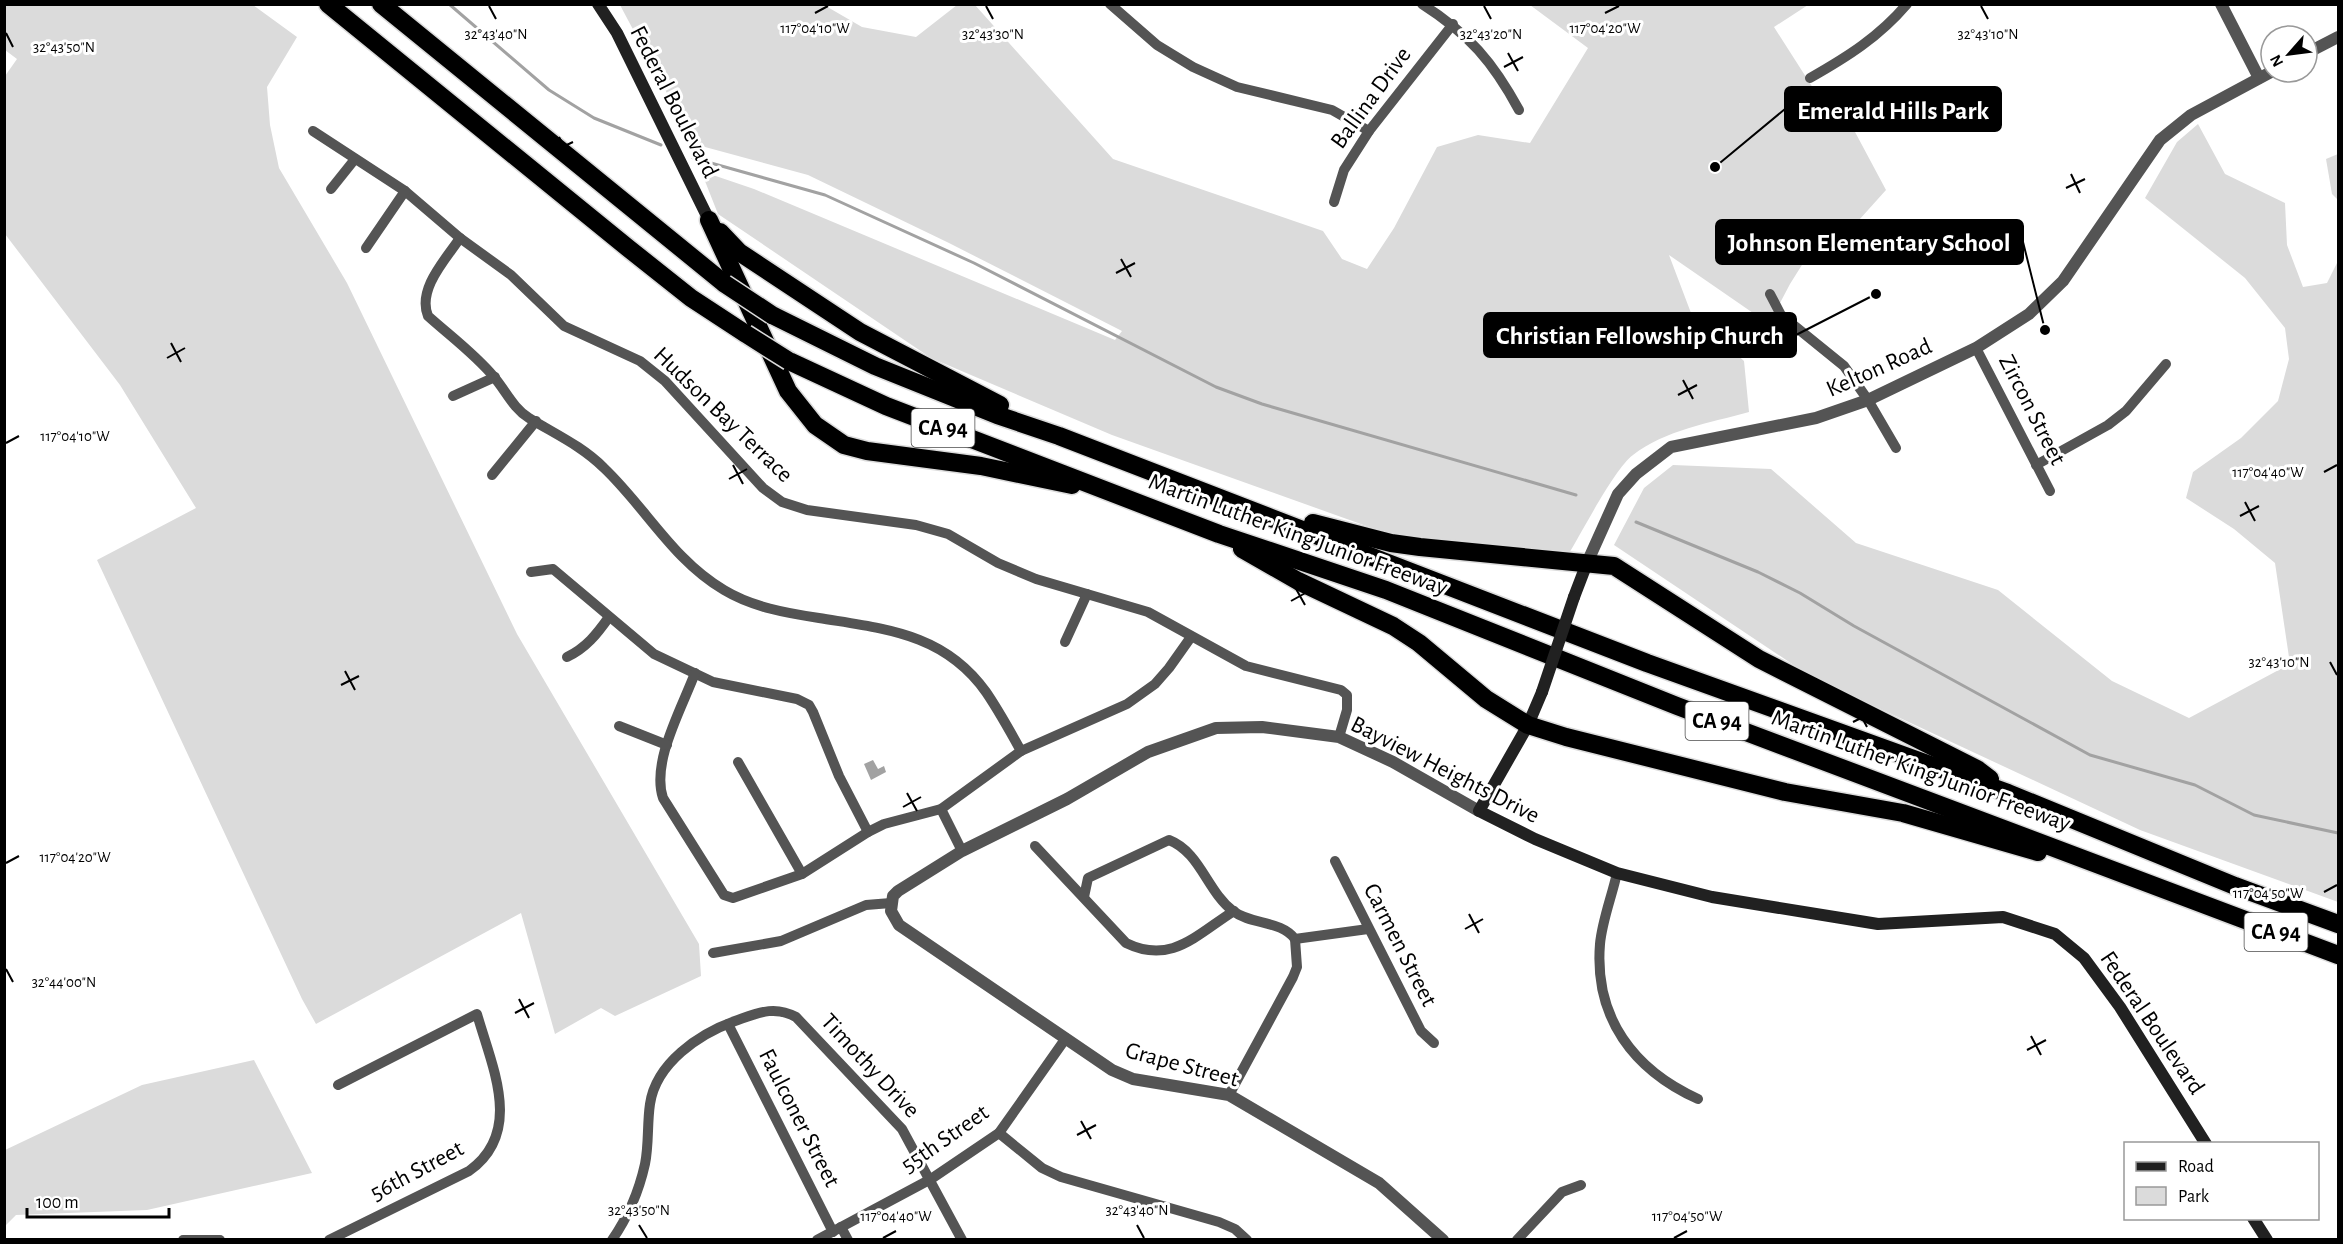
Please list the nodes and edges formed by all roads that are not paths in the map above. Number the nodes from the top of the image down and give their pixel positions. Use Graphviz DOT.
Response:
graph roads {
  1 [pos="328,4"];
  2 [pos="381,4"];
  3 [pos="598,4"];
  4 [pos="1110,4"];
  5 [pos="1422,4"];
  6 [pos="1907,4"];
  7 [pos="2221,4"];
  8 [pos="1453,24"];
  9 [pos="2338,37"];
  10 [pos="2319,47"];
  11 [pos="1810,78"];
  12 [pos="2259,78"];
  13 [pos="1520,110"];
  14 [pos="313,131"];
  15 [pos="1369,131"];
  16 [pos="355,159"];
  17 [pos="331,189"];
  18 [pos="405,191"];
  19 [pos="1334,202"];
  20 [pos="709,220"];
  21 [pos="460,238"];
  22 [pos="366,248"];
  23 [pos="1770,294"];
  24 [pos="1976,348"];
  25 [pos="2166,364"];
  26 [pos="495,377"];
  27 [pos="453,396"];
  28 [pos="1868,400"];
  29 [pos="536,421"];
  30 [pos="1059,436"];
  31 [pos="1896,448"];
  32 [pos="2036,465"];
  33 [pos="492,475"];
  34 [pos="1101,489"];
  35 [pos="2050,491"];
  36 [pos="1233,503"];
  37 [pos="1219,534"];
  38 [pos="1587,563"];
  39 [pos="531,573"];
  40 [pos="1088,594"];
  41 [pos="609,617"];
  42 [pos="1191,637"];
  43 [pos="1065,642"];
  44 [pos="567,657"];
  45 [pos="695,673"];
  46 [pos="1528,725"];
  47 [pos="619,726"];
  48 [pos="1339,737"];
  49 [pos="667,745"];
  50 [pos="1021,751"];
  51 [pos="738,762"];
  52 [pos="2008,793"];
  53 [pos="941,809"];
  54 [pos="1479,811"];
  55 [pos="868,832"];
  56 [pos="1035,846"];
  57 [pos="962,851"];
  58 [pos="1335,861"];
  59 [pos="1617,873"];
  60 [pos="802,874"];
  61 [pos="1084,897"];
  62 [pos="891,903"];
  63 [pos="2214,908"];
  64 [pos="1234,911"];
  65 [pos="2338,924"];
  66 [pos="1368,929"];
  67 [pos="2055,934"];
  68 [pos="1295,939"];
  69 [pos="713,953"];
  70 [pos="2338,955"];
  71 [pos="728,1024"];
  72 [pos="1066,1038"];
  73 [pos="1434,1043"];
  74 [pos="338,1085"];
  75 [pos="1229,1095"];
  76 [pos="1698,1100"];
  77 [pos="999,1133"];
  78 [pos="2205,1142"];
  79 [pos="931,1179"];
  80 [pos="1581,1185"];
  81 [pos="2254,1220"];
  82 [pos="837,1229"];
  83 [pos="2262,1238"];
  84 [pos="185,1239"];
  85 [pos="220,1239"];
  86 [pos="329,1239"];
  87 [pos="612,1239"];
  88 [pos="817,1239"];
  89 [pos="848,1239"];
  90 [pos="962,1239"];
  91 [pos="1247,1239"];
  92 [pos="1443,1239"];
  93 [pos="1517,1239"];
  1 -- 34 [label="highway, Martin Luther King Junior Freeway / CA 94, bridge"];
  2 -- 30 [label="highway, Martin Luther King Junior Freeway / CA 94, bridge"];
  3 -- 20 [label="main road, Federal Boulevard"];
  4 -- 15 [label="street"];
  5 -- 8 [label="street"];
  6 -- 11 [label="street"];
  7 -- 12 [label="street"];
  8 -- 13 [label="street"];
  8 -- 15 [label="street, Ballina Drive"];
  9 -- 10 [label="street"];
  12 -- 24 [label="street, Kelton Road"];
  14 -- 16 [label="street, Hudson Bay Terrace"];
  15 -- 19 [label="street, Ballina Drive"];
  16 -- 17 [label="street"];
  16 -- 18 [label="street, Hudson Bay Terrace"];
  18 -- 21 [label="street, Hudson Bay Terrace"];
  18 -- 22 [label="street"];
  20 -- 30 [label="highway"];
  20 -- 34 [label="highway"];
  21 -- 26 [label="street"];
  21 -- 40 [label="street, Hudson Bay Terrace"];
  23 -- 28 [label="street"];
  24 -- 28 [label="street, Kelton Road"];
  24 -- 32 [label="street, Zircon Street"];
  25 -- 32 [label="street"];
  26 -- 27 [label="street"];
  26 -- 29 [label="street"];
  28 -- 31 [label="street"];
  28 -- 38 [label="street, Kelton Road"];
  29 -- 33 [label="street"];
  29 -- 50 [label="street"];
  30 -- 36 [label="highway, Martin Luther King Junior Freeway / CA 94"];
  32 -- 35 [label="street, Zircon Street"];
  34 -- 37 [label="highway, Martin Luther King Junior Freeway / CA 94"];
  36 -- 38 [label="highway"];
  36 -- 52 [label="highway, Martin Luther King Junior Freeway / CA 94"];
  37 -- 46 [label="highway"];
  37 -- 63 [label="highway, Martin Luther King Junior Freeway / CA 94"];
  38 -- 46 [label="main road, Kelton Road, bridge"];
  38 -- 52 [label="highway"];
  39 -- 41 [label="street"];
  40 -- 42 [label="street, Hudson Bay Terrace"];
  40 -- 43 [label="street"];
  41 -- 44 [label="street"];
  41 -- 45 [label="street"];
  42 -- 48 [label="street, Hudson Bay Terrace"];
  42 -- 50 [label="street"];
  45 -- 49 [label="street"];
  45 -- 55 [label="street"];
  46 -- 54 [label="main road, Kelton Road"];
  46 -- 63 [label="highway"];
  47 -- 49 [label="street"];
  48 -- 54 [label="street, Bayview Heights Drive"];
  48 -- 57 [label="street, Bayview Heights Drive"];
  49 -- 60 [label="street"];
  50 -- 53 [label="street"];
  51 -- 60 [label="street"];
  52 -- 65 [label="highway, Martin Luther King Junior Freeway / CA 94"];
  53 -- 55 [label="street"];
  53 -- 57 [label="street"];
  54 -- 59 [label="main road, Bayview Heights Drive"];
  55 -- 60 [label="street"];
  56 -- 61 [label="street"];
  57 -- 62 [label="street, Bayview Heights Drive"];
  58 -- 66 [label="street, Carmen Street"];
  59 -- 67 [label="main road, Bayview Heights Drive"];
  59 -- 76 [label="street"];
  61 -- 64 [label="street"];
  61 -- 64 [label="street"];
  62 -- 69 [label="street"];
  62 -- 72 [label="street, Grape Street"];
  63 -- 70 [label="highway, Martin Luther King Junior Freeway / CA 94"];
  64 -- 68 [label="street"];
  66 -- 68 [label="street"];
  66 -- 73 [label="street, Carmen Street"];
  67 -- 78 [label="main road, Federal Boulevard"];
  68 -- 75 [label="street"];
  71 -- 79 [label="street, Timothy Drive"];
  71 -- 82 [label="street, Faulconer Street"];
  71 -- 87 [label="street, Timothy Drive"];
  72 -- 75 [label="street, Grape Street"];
  72 -- 77 [label="street, 55th Street"];
  74 -- 86 [label="street, 56th Street"];
  75 -- 92 [label="street, Grape Street"];
  77 -- 79 [label="street, 55th Street"];
  77 -- 91 [label="street"];
  79 -- 82 [label="street, 55th Street"];
  79 -- 90 [label="street, Timothy Drive"];
  80 -- 93 [label="street"];
  81 -- 83 [label="main road"];
  82 -- 88 [label="street, 55th Street"];
  82 -- 89 [label="street, Faulconer Street"];
  84 -- 85 [label="street"];
}
